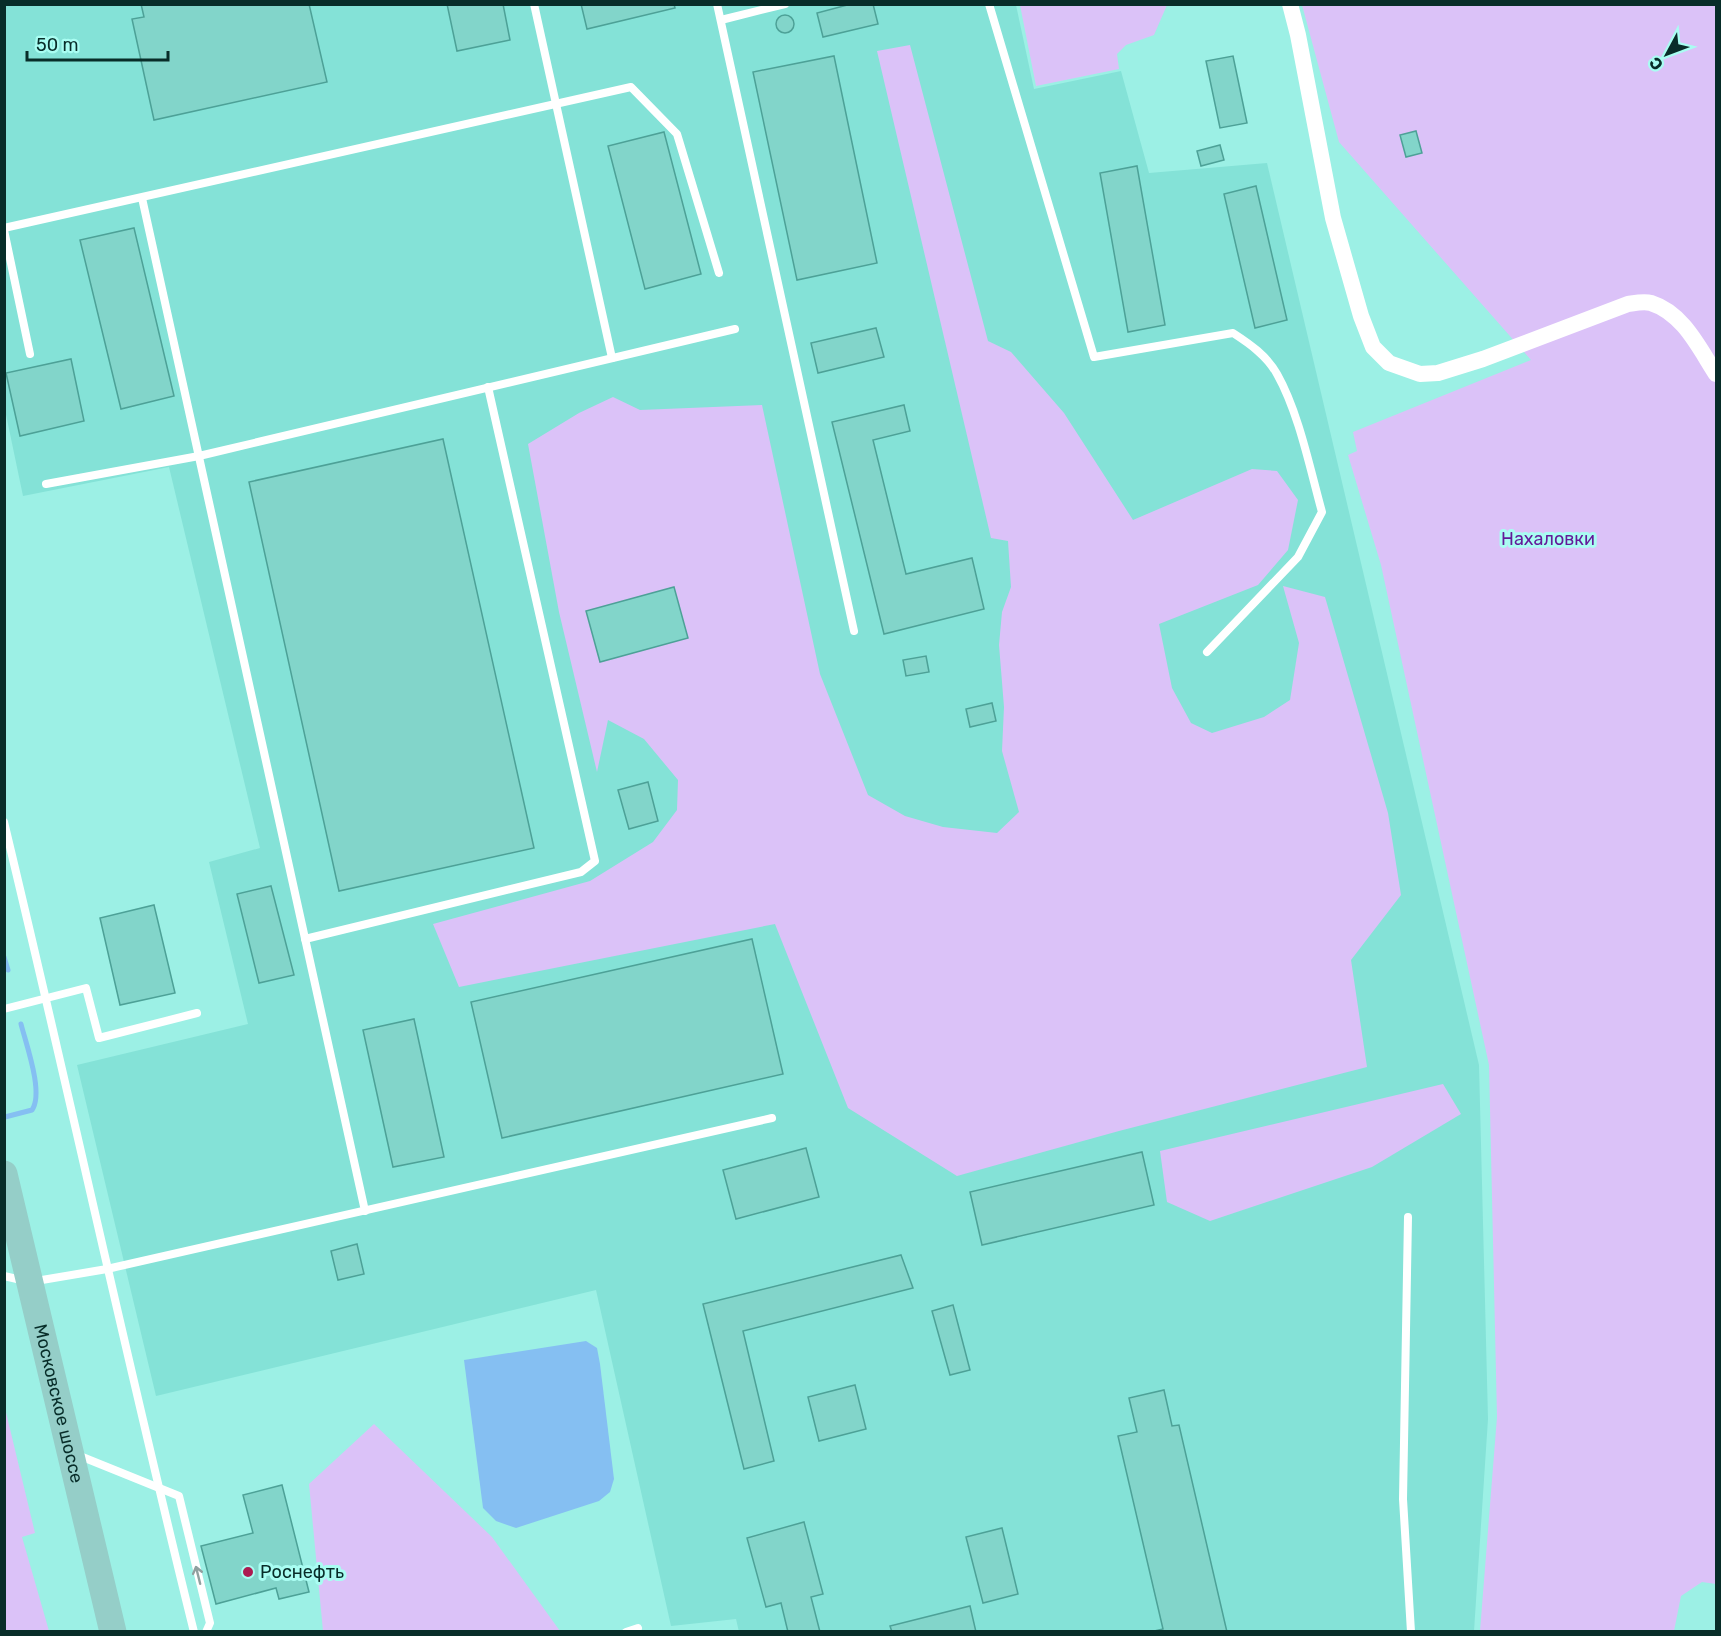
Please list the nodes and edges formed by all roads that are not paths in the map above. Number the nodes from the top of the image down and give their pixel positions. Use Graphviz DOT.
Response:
graph roads {
  1 [pos="534,4"];
  2 [pos="717,4"];
  3 [pos="785,4"];
  4 [pos="989,4"];
  5 [pos="1290,4"];
  6 [pos="721,20"];
  7 [pos="556,104"];
  8 [pos="142,198"];
  9 [pos="4,229"];
  10 [pos="719,273"];
  11 [pos="735,329"];
  12 [pos="30,354"];
  13 [pos="612,358"];
  14 [pos="1716,374"];
  15 [pos="488,387"];
  16 [pos="199,456"];
  17 [pos="46,484"];
  18 [pos="854,631"];
  19 [pos="1207,652"];
  20 [pos="4,822"];
  21 [pos="305,939"];
  22 [pos="47,998"];
  23 [pos="4,1009"];
  24 [pos="197,1013"];
  25 [pos="772,1118"];
  26 [pos="4,1174"];
  27 [pos="365,1211"];
  28 [pos="1408,1217"];
  29 [pos="107,1269"];
  30 [pos="17,1279"];
  31 [pos="70,1452"];
  32 [pos="158,1488"];
  33 [pos="639,1628"];
  34 [pos="113,1632"];
  35 [pos="194,1632"];
  36 [pos="206,1632"];
  37 [pos="626,1632"];
  38 [pos="1412,1632"];
  1 -- 7 [label="lane"];
  2 -- 6 [label="lane"];
  3 -- 6 [label="lane"];
  4 -- 19 [label="lane"];
  5 -- 14 [label="street"];
  6 -- 18 [label="lane"];
  7 -- 8 [label="lane"];
  7 -- 10 [label="lane"];
  7 -- 13 [label="lane"];
  8 -- 9 [label="lane"];
  8 -- 16 [label="lane"];
  9 -- 12 [label="lane"];
  11 -- 13 [label="lane"];
  13 -- 15 [label="lane"];
  15 -- 16 [label="lane"];
  15 -- 21 [label="lane"];
  16 -- 17 [label="lane"];
  16 -- 21 [label="lane"];
  20 -- 22 [label="lane"];
  21 -- 27 [label="lane"];
  22 -- 23 [label="lane"];
  22 -- 24 [label="lane"];
  22 -- 29 [label="lane"];
  25 -- 27 [label="lane"];
  26 -- 30 [label="main road, Московское шоссе"];
  27 -- 29 [label="lane"];
  28 -- 38 [label="lane"];
  29 -- 30 [label="lane"];
  29 -- 32 [label="lane"];
  30 -- 31 [label="main road, Московское шоссе"];
  31 -- 32 [label="lane"];
  31 -- 34 [label="main road, Московское шоссе"];
  32 -- 35 [label="lane"];
  36 -- 32 [label="lane, one-way"];
  33 -- 37 [label="lane"];
}
